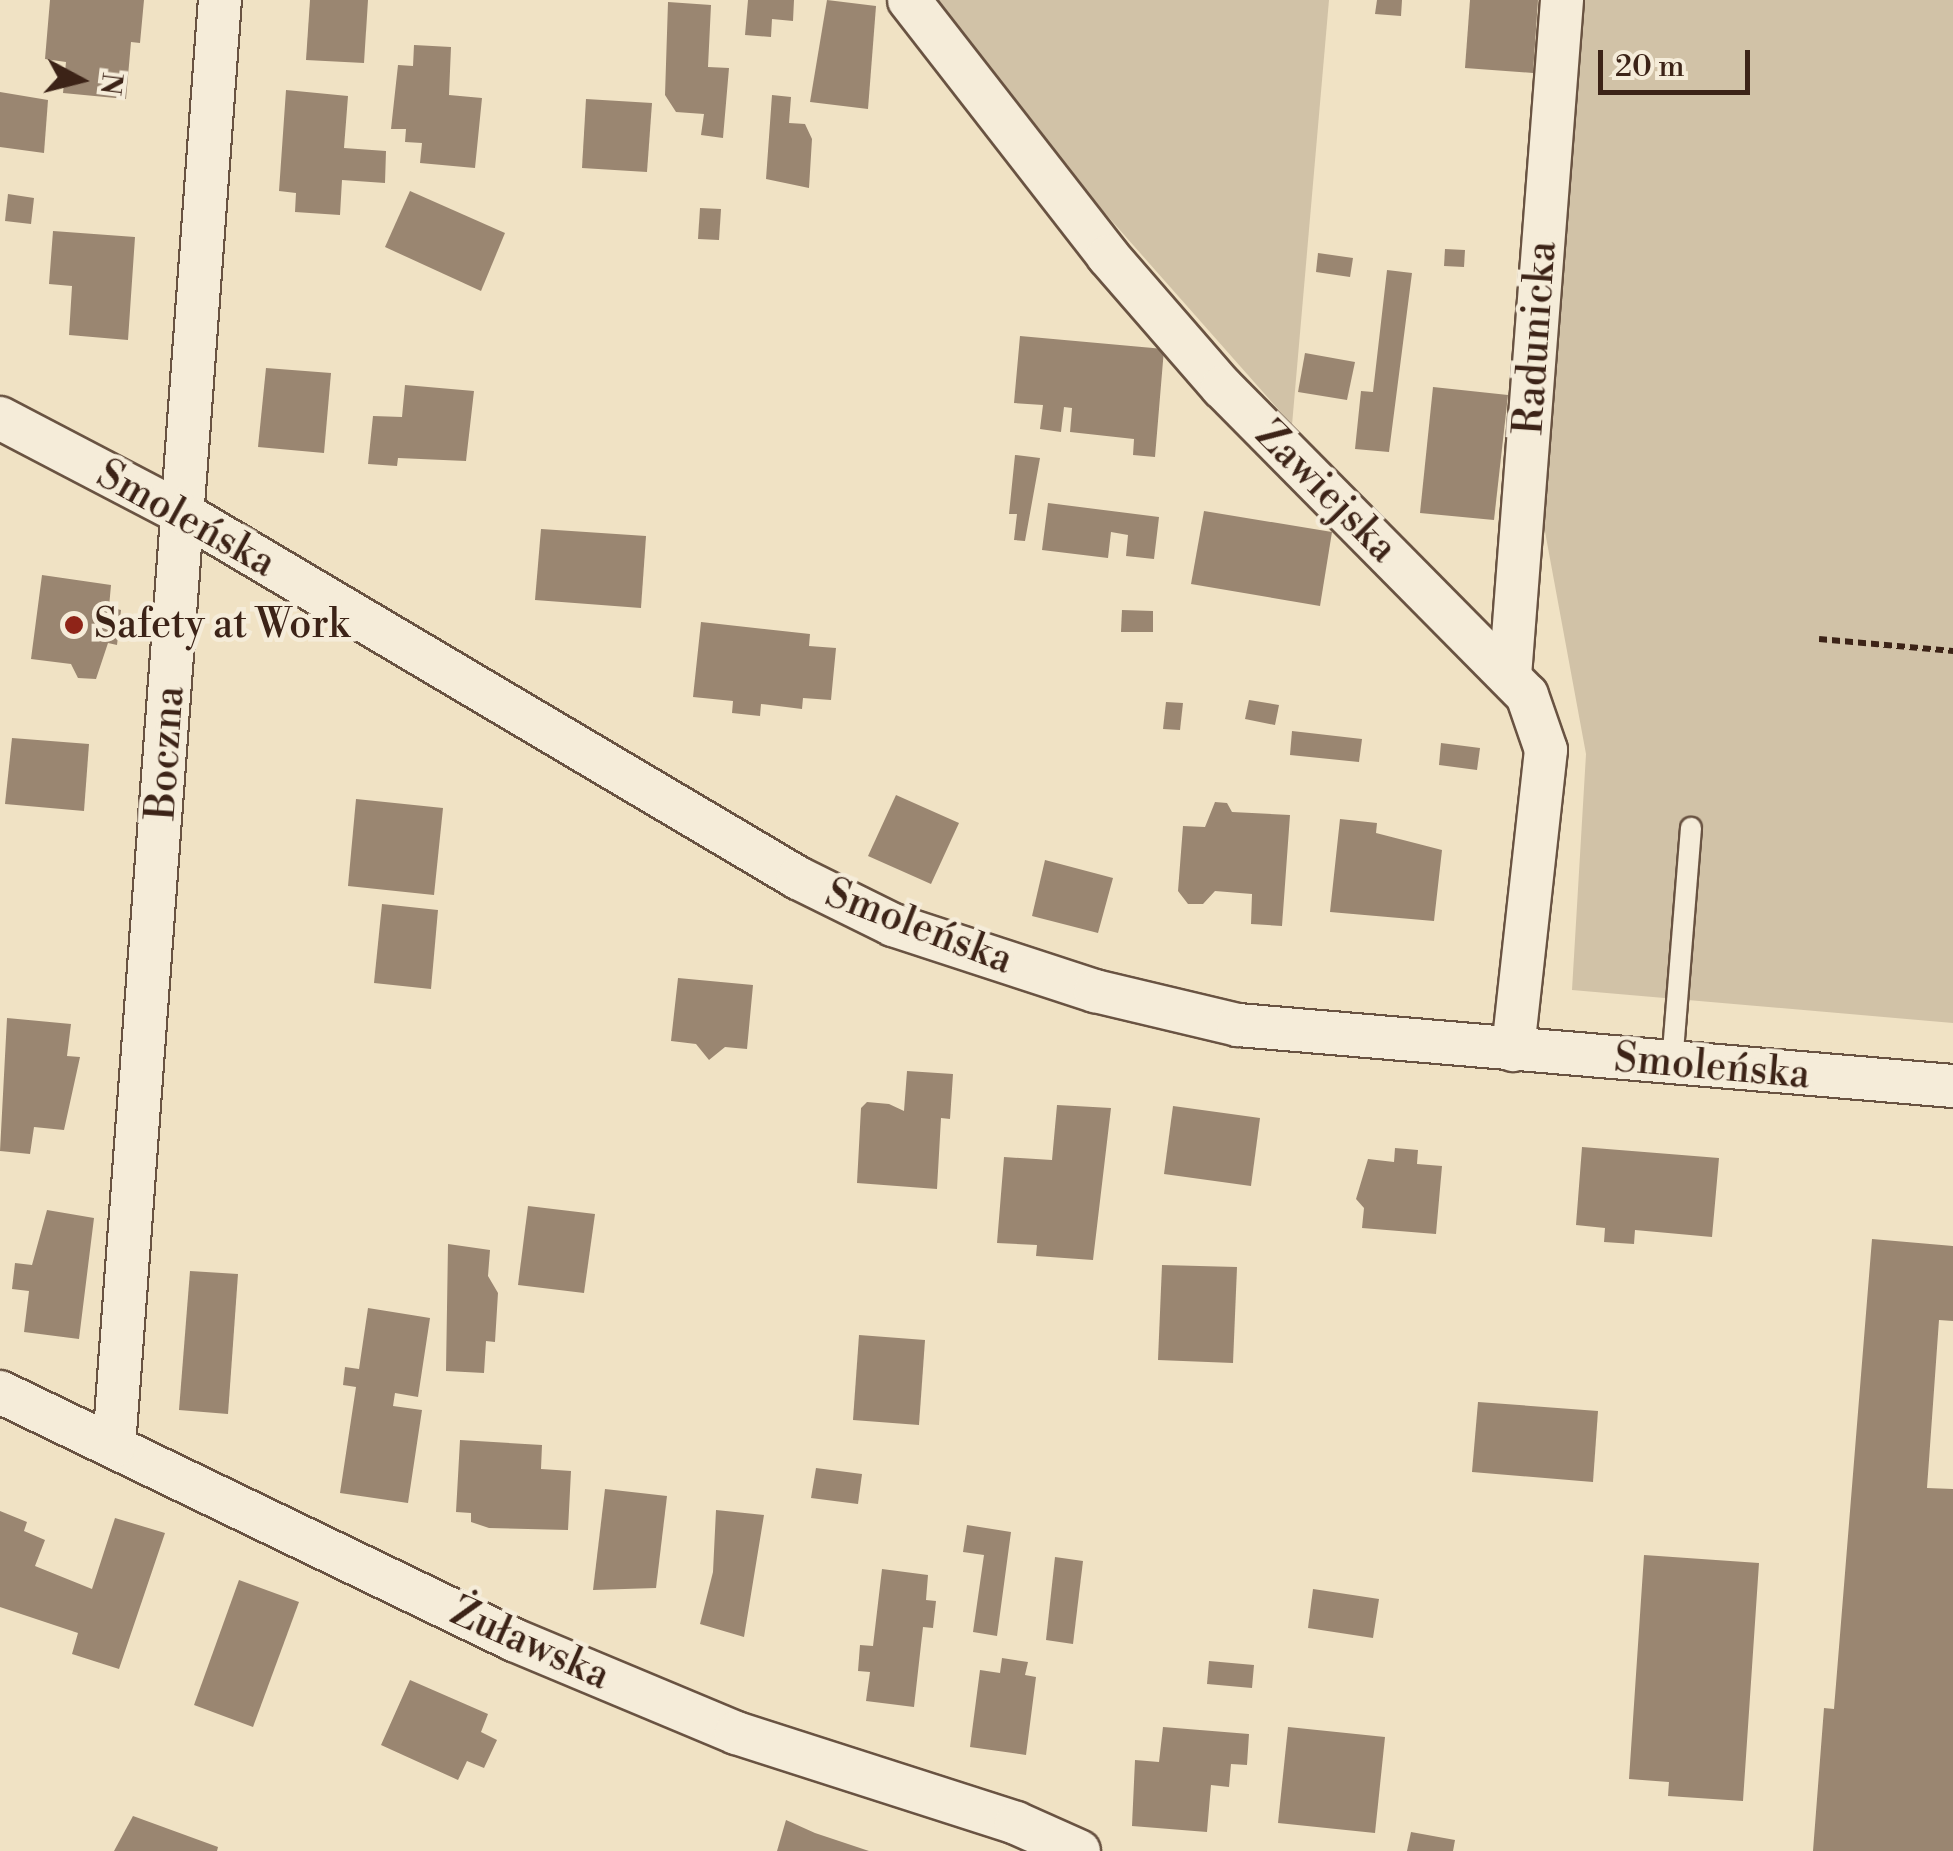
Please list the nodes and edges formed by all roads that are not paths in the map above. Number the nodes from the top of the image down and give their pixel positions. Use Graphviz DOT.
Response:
graph roads {
  1 [pos="220,0"];
  2 [pos="909,0"];
  3 [pos="1562,0"];
  4 [pos="0,418"];
  5 [pos="184,514"];
  6 [pos="1510,676"];
  7 [pos="1691,828"];
  8 [pos="1513,1050"];
  9 [pos="1672,1064"];
  10 [pos="1953,1086"];
  11 [pos="0,1392"];
  12 [pos="114,1446"];
  13 [pos="1079,1851"];
  1 -- 5 [label="street, Boczna"];
  2 -- 6 [label="street, Zawiejska"];
  3 -- 6 [label="street, Radunicka"];
  4 -- 5 [label="street, Smoleńska"];
  5 -- 8 [label="street, Smoleńska"];
  5 -- 12 [label="street, Boczna"];
  6 -- 8 [label="street, Zawiejska"];
  7 -- 9 [label="lane"];
  8 -- 9 [label="street, Smoleńska"];
  9 -- 10 [label="street, Smoleńska"];
  11 -- 12 [label="street, Żuławska"];
  12 -- 13 [label="street, Żuławska"];
}
